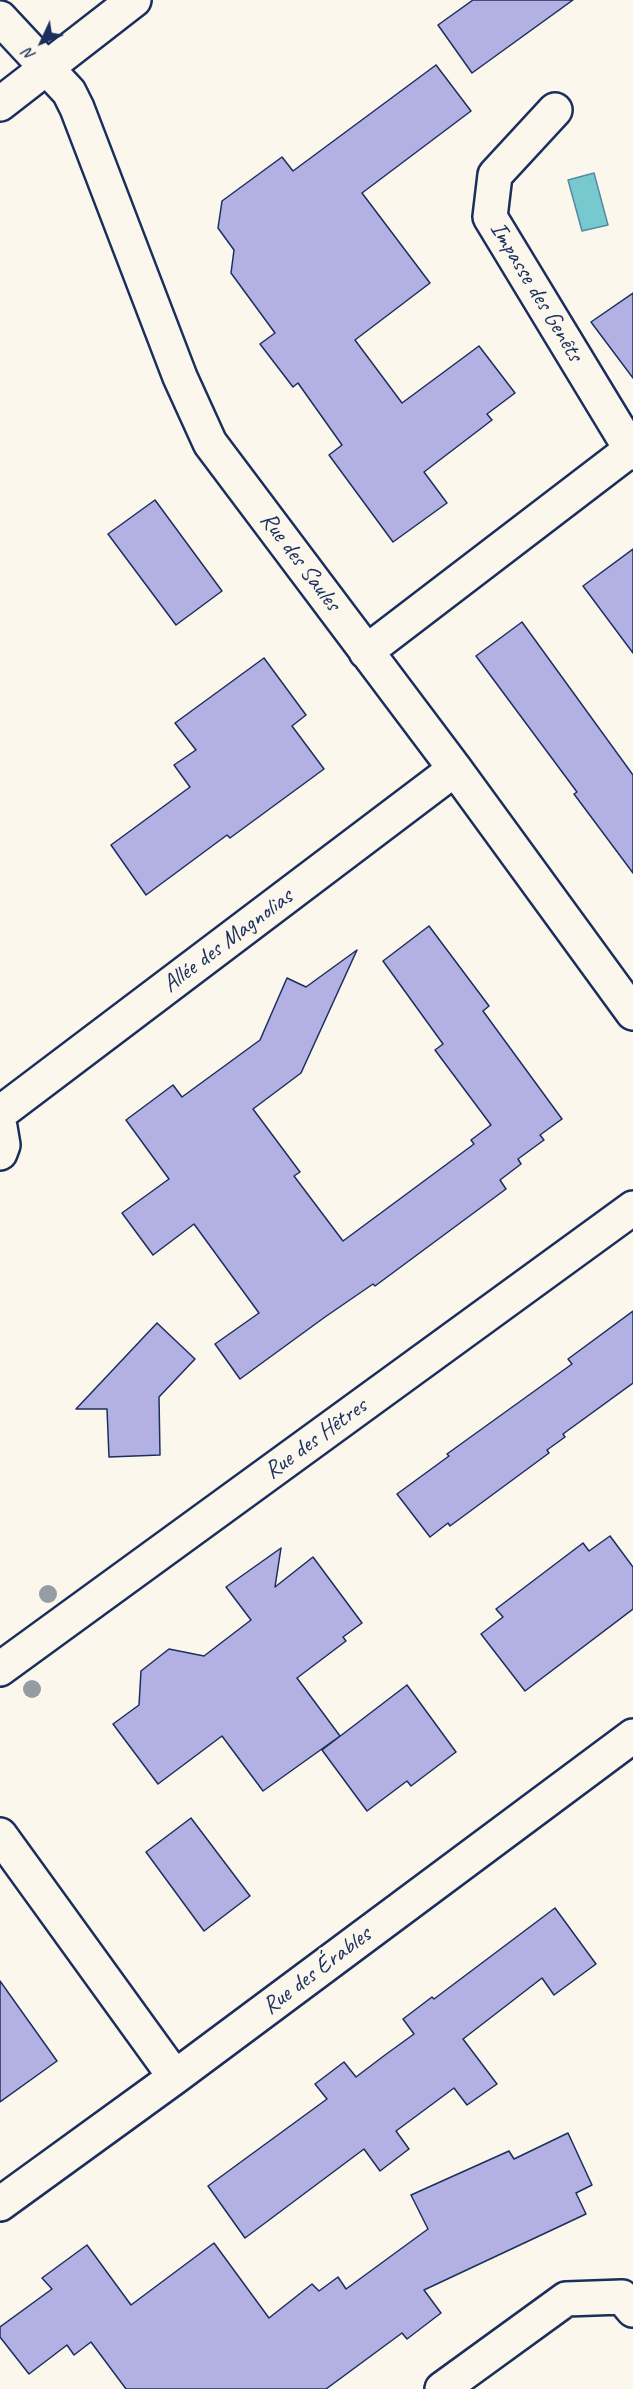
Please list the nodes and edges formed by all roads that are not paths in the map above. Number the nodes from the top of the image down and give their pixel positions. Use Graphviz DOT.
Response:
graph roads {
  1 [pos="134,0"];
  2 [pos="0,18"];
  3 [pos="48,67"];
  4 [pos="0,104"];
  5 [pos="555,110"];
  6 [pos="632,451"];
  7 [pos="366,652"];
  8 [pos="455,769"];
  9 [pos="633,1013"];
  10 [pos="0,1113"];
  11 [pos="0,1127"];
  12 [pos="0,1154"];
  13 [pos="633,1208"];
  14 [pos="0,1669"];
  15 [pos="633,1736"];
  16 [pos="0,1835"];
  17 [pos="175,2077"];
  18 [pos="0,2204"];
  19 [pos="633,2310"];
  20 [pos="441,2389"];
  1 -- 3 [label="street"];
  2 -- 3 [label="street, Rue des Saules"];
  3 -- 4 [label="street"];
  3 -- 7 [label="street, Rue des Saules"];
  5 -- 6 [label="street, Impasse des Genêts"];
  6 -- 7 [label="street, Impasse des Genêts"];
  7 -- 8 [label="street, Rue des Saules"];
  8 -- 9 [label="street, Rue des Saules"];
  8 -- 10 [label="street, Allée des Magnolias"];
  11 -- 12 [label="street"];
  13 -- 14 [label="street, Rue des Hêtres"];
  15 -- 17 [label="street, Rue des Érables"];
  16 -- 17 [label="street"];
  17 -- 18 [label="street, Rue des Érables"];
  19 -- 20 [label="street"];
}
